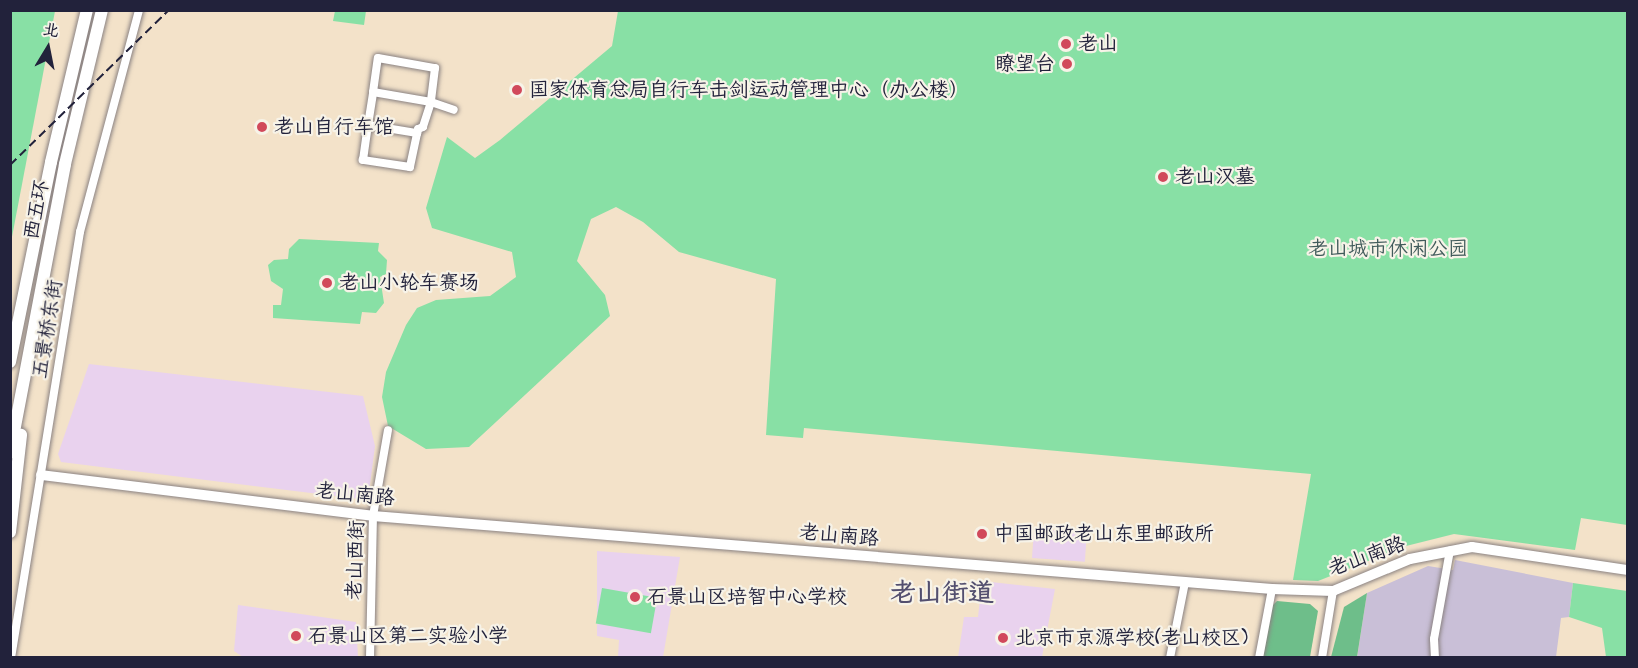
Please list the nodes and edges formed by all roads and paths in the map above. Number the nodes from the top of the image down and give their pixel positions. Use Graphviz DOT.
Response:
graph roads {
  1 [pos="87,10"];
  2 [pos="102,10"];
  3 [pos="139,10"];
  4 [pos="373,92"];
  5 [pos="430,102"];
  6 [pos="454,110"];
  7 [pos="368,125"];
  8 [pos="417,133"];
  9 [pos="28,356"];
  10 [pos="10,362"];
  11 [pos="388,430"];
  12 [pos="10,453"];
  13 [pos="41,475"];
  14 [pos="373,516"];
  15 [pos="10,532"];
  16 [pos="1450,550"];
  17 [pos="1628,570"];
  18 [pos="1185,582"];
  19 [pos="1272,589"];
  20 [pos="1333,591"];
  21 [pos="11,657"];
  22 [pos="370,657"];
  23 [pos="1170,657"];
  24 [pos="1259,657"];
  25 [pos="1322,657"];
  26 [pos="1435,657"];
  1 -- 10 [label="highway, 西五环"];
  2 -- 9 [label="highway, 西五环"];
  3 -- 13 [label="street, 五景桥东街"];
  4 -- 5 [label="street"];
  4 -- 5 [label="street"];
  4 -- 7 [label="street"];
  5 -- 6 [label="street"];
  5 -- 8 [label="street"];
  7 -- 8 [label="street"];
  7 -- 8 [label="street"];
  9 -- 12 [label="highway, 西五环"];
  9 -- 15 [label="highway"];
  11 -- 14 [label="street, 老山西街"];
  13 -- 14 [label="main road, 老山南路"];
  13 -- 21 [label="street, 五景桥东街"];
  14 -- 18 [label="main road, 老山南路"];
  14 -- 22 [label="street, 老山西街"];
  16 -- 17 [label="main road, 老山南路"];
  16 -- 20 [label="main road, 老山南路"];
  16 -- 26 [label="street"];
  18 -- 19 [label="main road, 老山南路"];
  18 -- 23 [label="street"];
  19 -- 20 [label="main road, 老山南路"];
  19 -- 24 [label="street"];
  20 -- 25 [label="street"];
}
